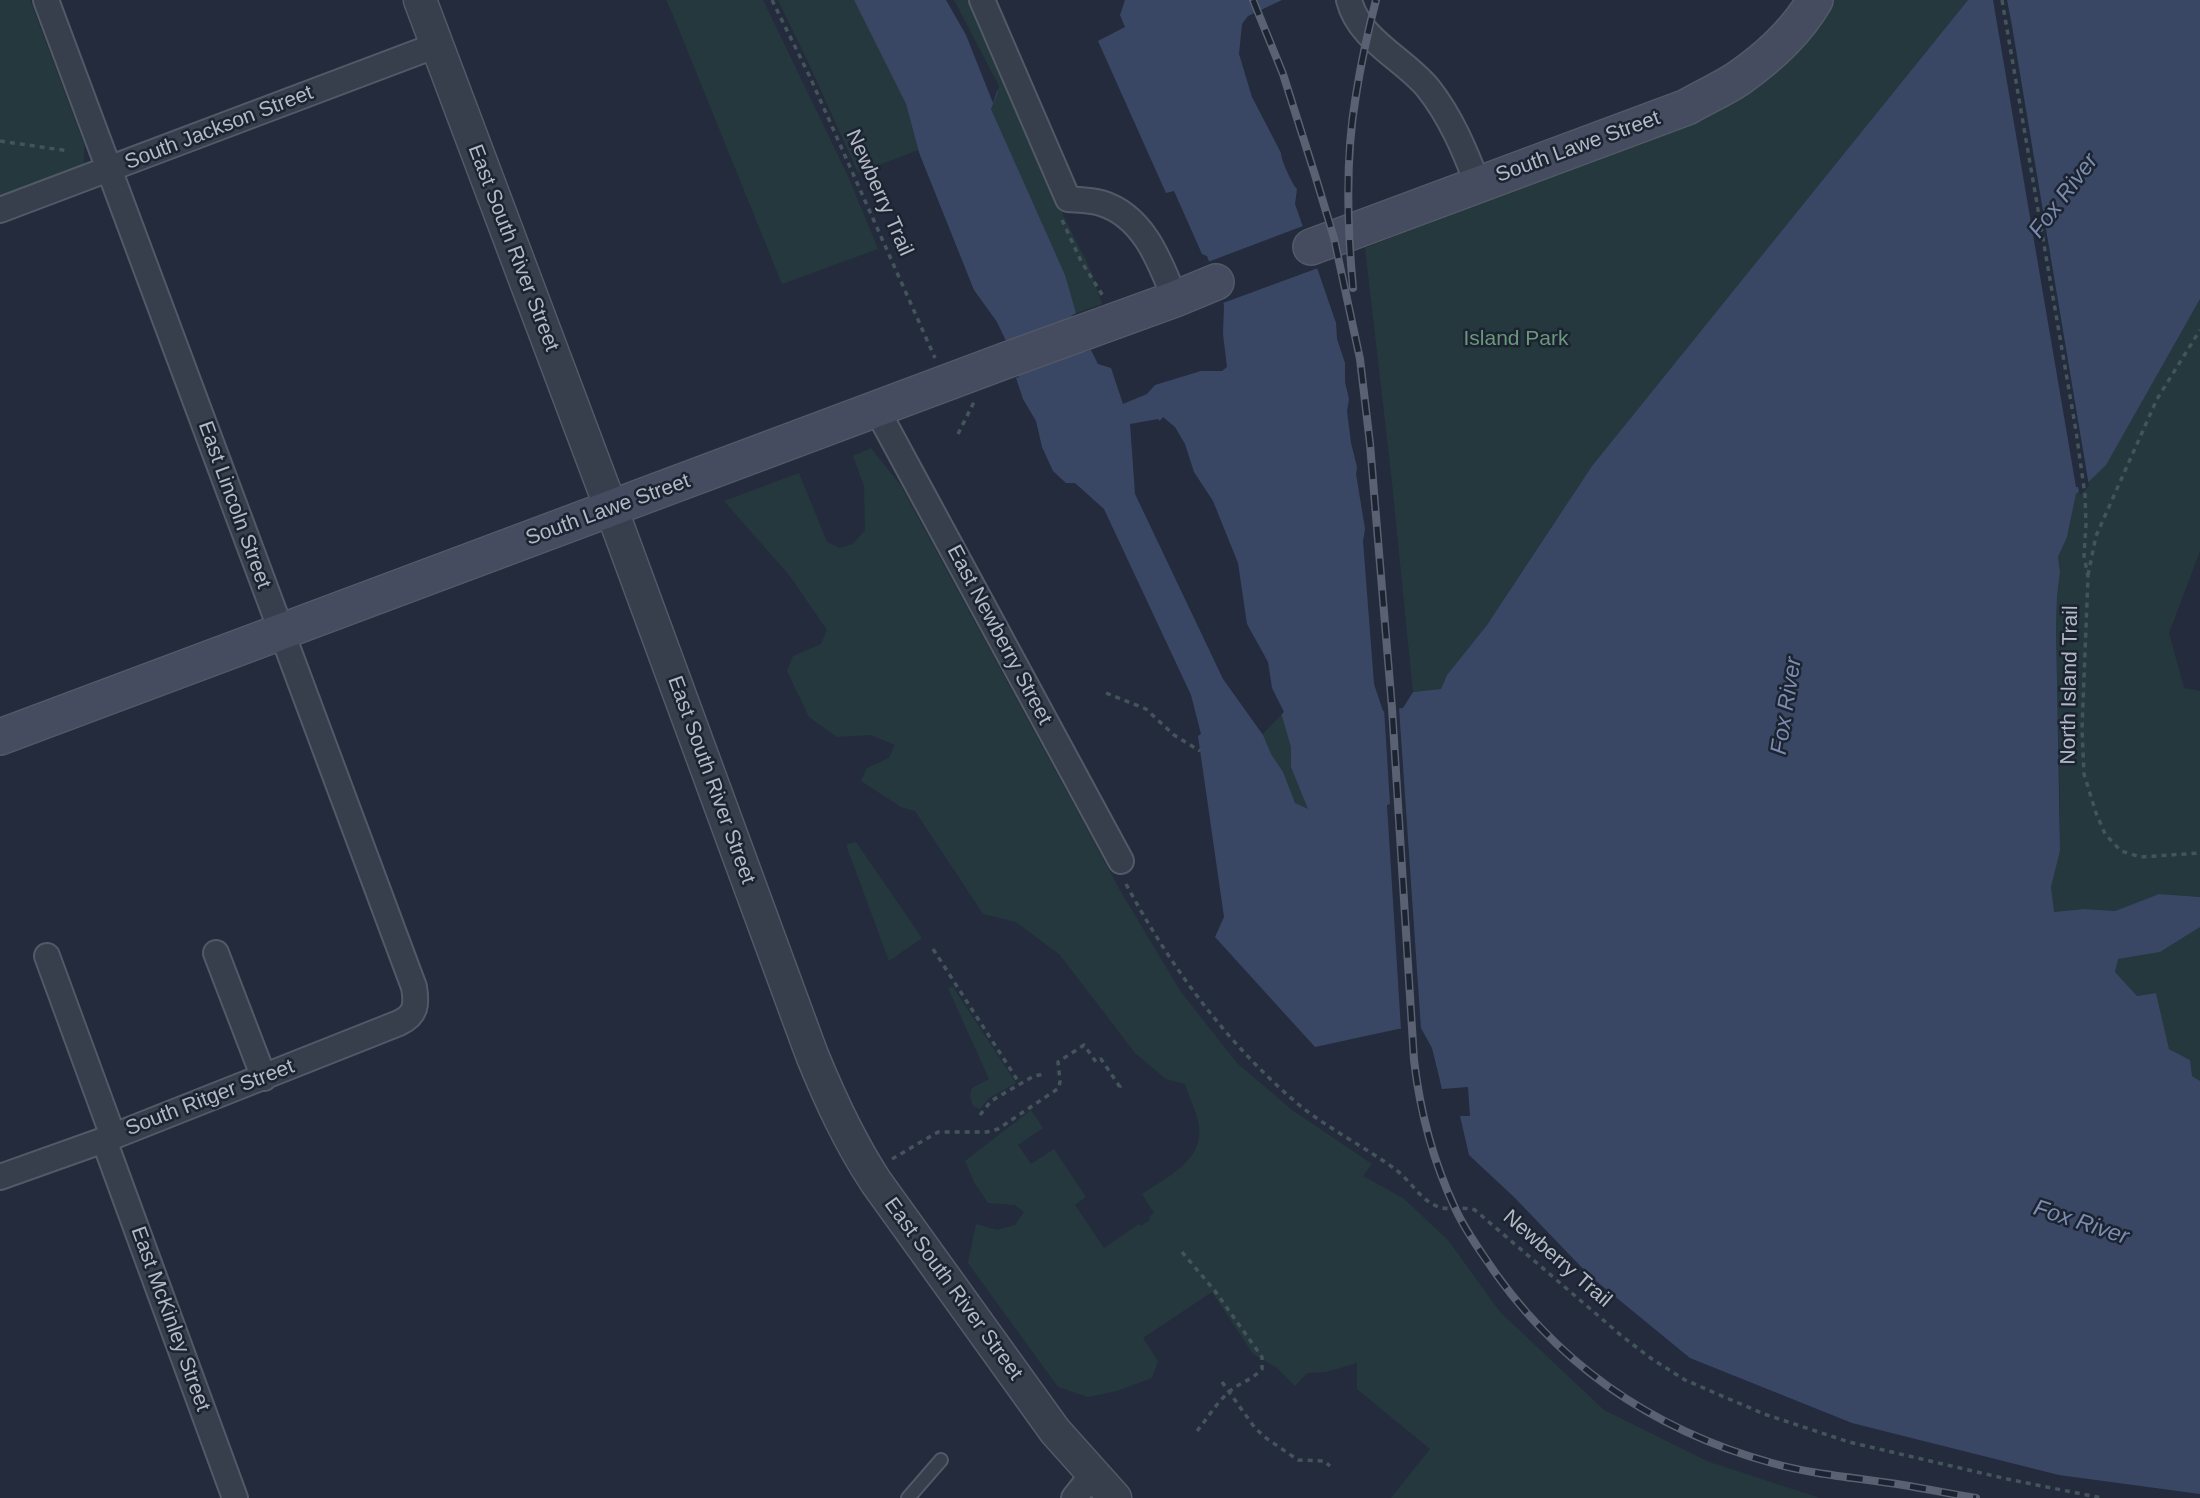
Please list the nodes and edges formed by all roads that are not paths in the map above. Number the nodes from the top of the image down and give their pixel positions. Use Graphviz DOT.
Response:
graph roads {
  1 [pos="46,0"];
  2 [pos="420,0"];
  3 [pos="982,0"];
  4 [pos="1349,0"];
  5 [pos="1815,0"];
  6 [pos="437,45"];
  7 [pos="110,170"];
  8 [pos="1478,185"];
  9 [pos="0,210"];
  10 [pos="1311,247"];
  11 [pos="1216,282"];
  12 [pos="1175,299"];
  13 [pos="877,410"];
  14 [pos="611,508"];
  15 [pos="281,631"];
  16 [pos="0,737"];
  17 [pos="1121,861"];
  18 [pos="216,953"];
  19 [pos="47,956"];
  20 [pos="414,1010"];
  21 [pos="264,1077"];
  22 [pos="108,1138"];
  23 [pos="0,1177"];
  24 [pos="941,1460"];
  25 [pos="1093,1474"];
  26 [pos="235,1498"];
  27 [pos="908,1498"];
  28 [pos="1073,1498"];
  29 [pos="1115,1498"];
  1 -- 7 [label="street, East Lincoln Street"];
  2 -- 6 [label="street, East South River Street"];
  3 -- 12 [label="street"];
  4 -- 8 [label="street"];
  5 -- 8 [label="main road, South Lawe Street"];
  6 -- 7 [label="street, South Jackson Street"];
  6 -- 14 [label="street, East South River Street"];
  7 -- 9 [label="street, South Jackson Street"];
  7 -- 15 [label="street, East Lincoln Street"];
  8 -- 10 [label="main road, South Lawe Street"];
  11 -- 12 [label="main road, South Lawe Street"];
  12 -- 13 [label="main road, South Lawe Street"];
  13 -- 14 [label="main road, South Lawe Street"];
  13 -- 17 [label="street, East Newberry Street"];
  14 -- 15 [label="main road, South Lawe Street"];
  14 -- 25 [label="street, East South River Street"];
  15 -- 16 [label="main road, South Lawe Street"];
  15 -- 20 [label="street, East Lincoln Street"];
  18 -- 21 [label="street"];
  19 -- 22 [label="street, East McKinley Street"];
  20 -- 21 [label="street, South Ritger Street"];
  21 -- 22 [label="street, South Ritger Street"];
  22 -- 23 [label="street, South Ritger Street"];
  22 -- 26 [label="street, East McKinley Street"];
  24 -- 27 [label="lane"];
  25 -- 28 [label="street"];
  25 -- 29 [label="street, East South River Street"];
}
